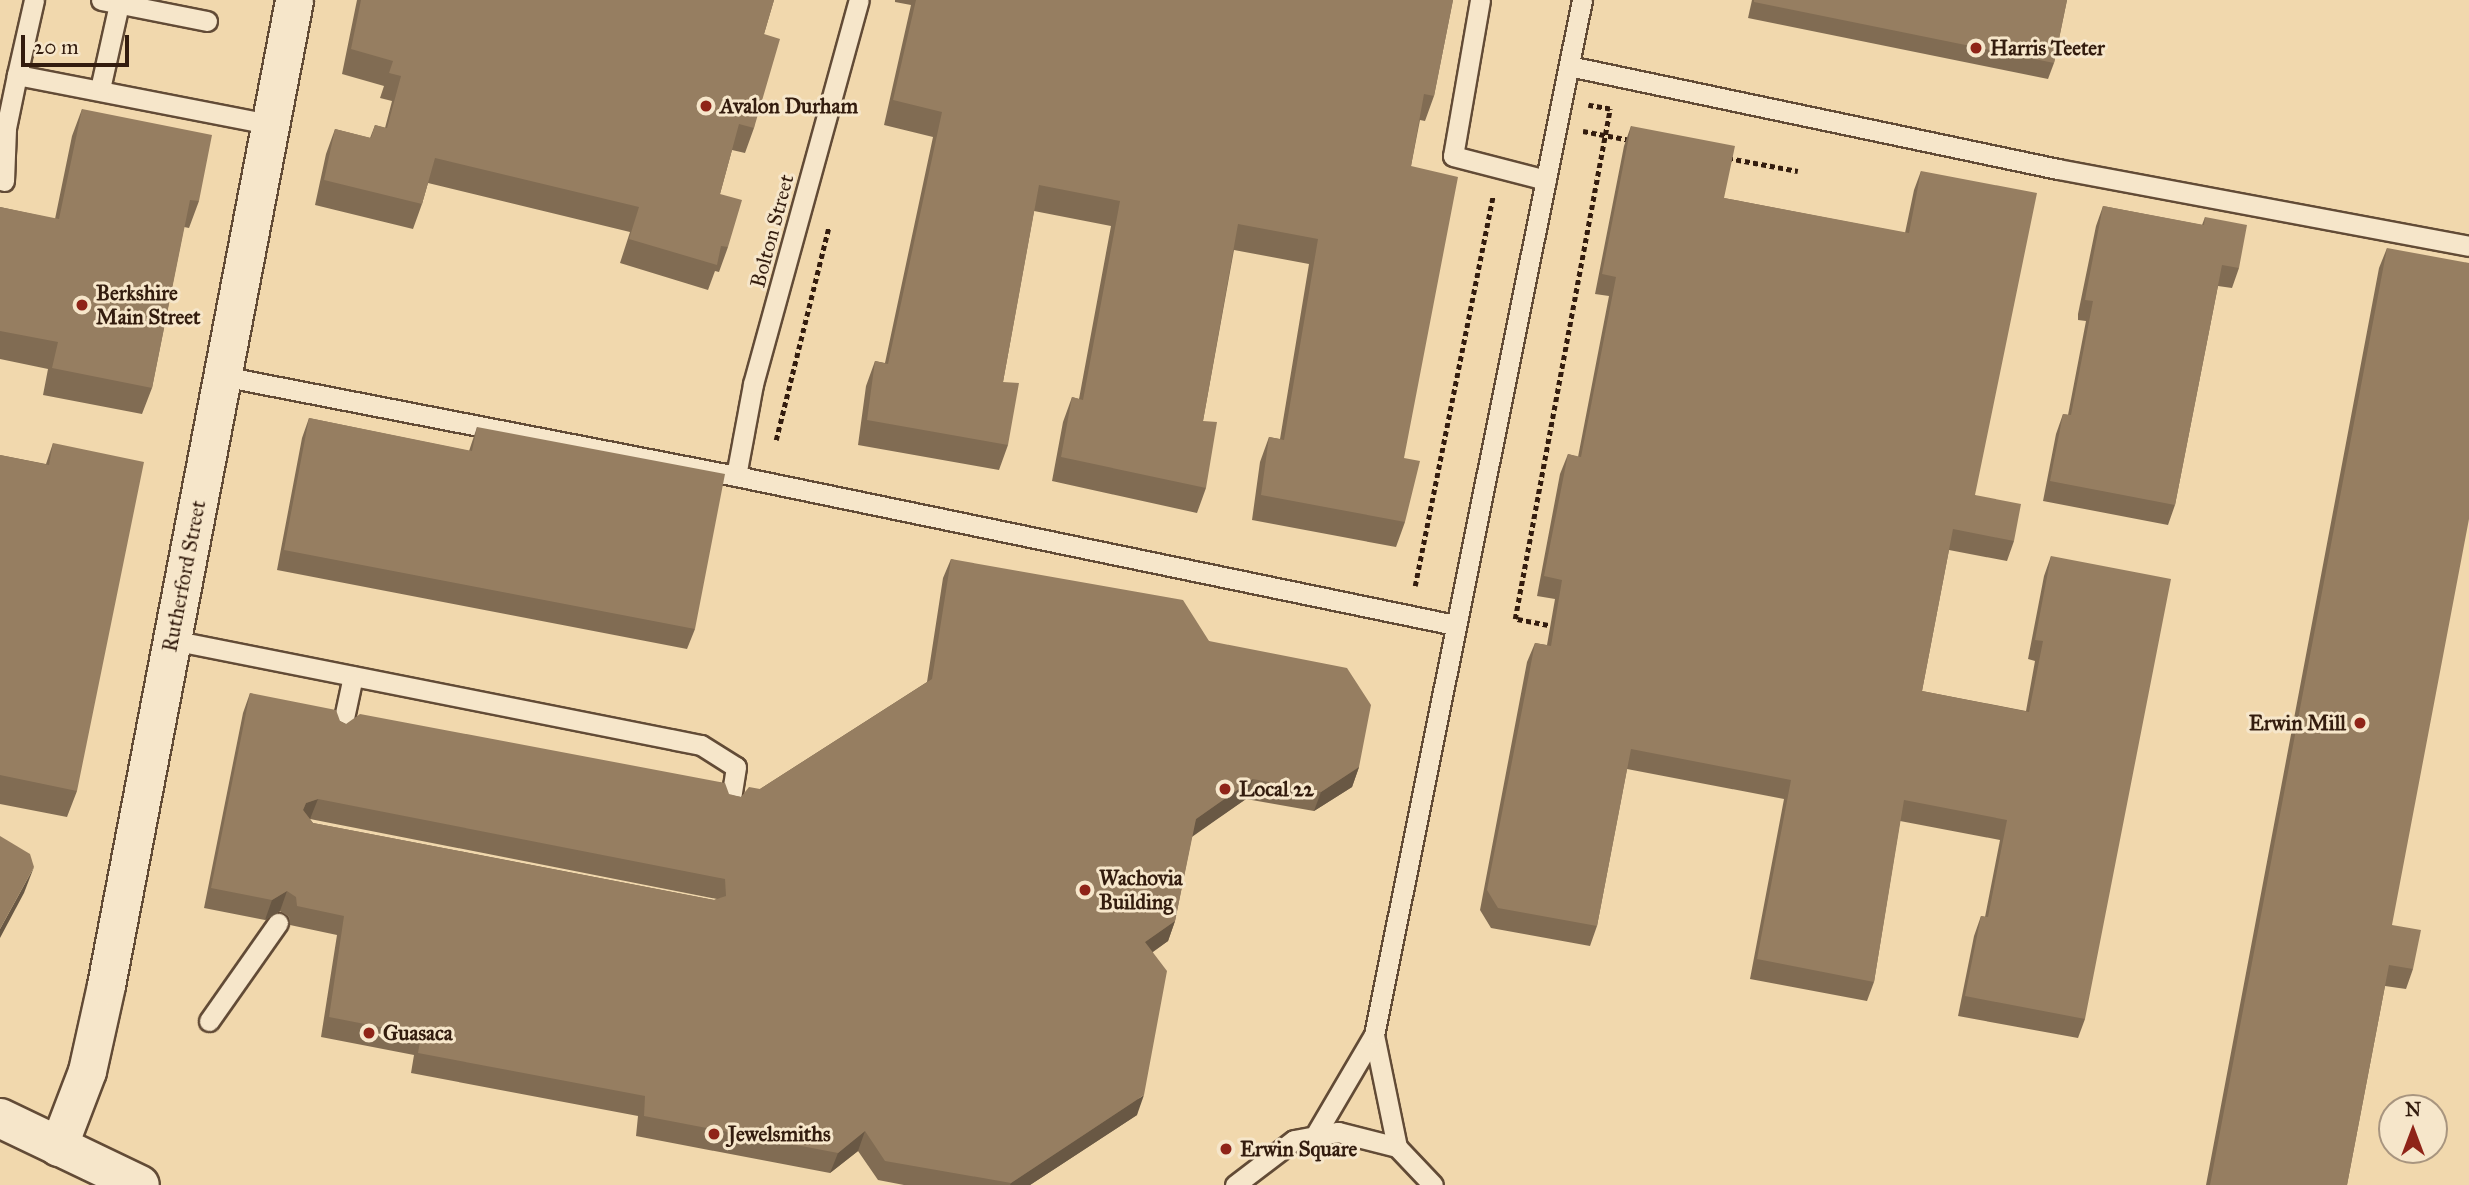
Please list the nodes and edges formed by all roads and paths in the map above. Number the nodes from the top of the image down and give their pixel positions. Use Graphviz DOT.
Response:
graph roads {
  1 [pos="34,0"];
  2 [pos="294,0"];
  3 [pos="859,0"];
  4 [pos="1480,0"];
  5 [pos="1582,0"];
  6 [pos="110,2"];
  7 [pos="207,22"];
  8 [pos="1569,66"];
  9 [pos="1595,71"];
  10 [pos="17,75"];
  11 [pos="100,89"];
  12 [pos="269,124"];
  13 [pos="1572,129"];
  14 [pos="1605,135"];
  15 [pos="1633,140"];
  16 [pos="1715,155"];
  17 [pos="1798,171"];
  18 [pos="1546,180"];
  19 [pos="4,181"];
  20 [pos="1493,195"];
  21 [pos="2469,246"];
  22 [pos="222,376"];
  23 [pos="736,476"];
  24 [pos="1415,586"];
  25 [pos="1455,625"];
  26 [pos="1566,629"];
  27 [pos="172,640"];
  28 [pos="353,676"];
  29 [pos="341,732"];
  30 [pos="730,805"];
  31 [pos="278,923"];
  32 [pos="209,1021"];
  33 [pos="1374,1035"];
  34 [pos="0,1118"];
  35 [pos="1317,1132"];
  36 [pos="58,1147"];
  37 [pos="1397,1147"];
  38 [pos="140,1185"];
  39 [pos="1235,1185"];
  40 [pos="1433,1185"];
  1 -- 10 [label="lane"];
  2 -- 12 [label="street, Rutherford Street"];
  3 -- 23 [label="lane, Bolton Street"];
  4 -- 18 [label="lane"];
  5 -- 8 [label="lane"];
  6 -- 7 [label="lane"];
  6 -- 11 [label="lane"];
  8 -- 9 [label="lane"];
  8 -- 18 [label="lane"];
  9 -- 14 [label="path"];
  9 -- 21 [label="lane"];
  10 -- 11 [label="lane"];
  10 -- 19 [label="lane"];
  11 -- 12 [label="lane"];
  12 -- 22 [label="street, Rutherford Street"];
  13 -- 14 [label="path"];
  14 -- 15 [label="path"];
  14 -- 26 [label="path"];
  16 -- 17 [label="path"];
  18 -- 25 [label="lane"];
  20 -- 24 [label="path"];
  22 -- 23 [label="lane"];
  22 -- 27 [label="street, Rutherford Street"];
  23 -- 25 [label="lane"];
  25 -- 33 [label="lane"];
  27 -- 28 [label="lane"];
  27 -- 36 [label="street, Rutherford Street"];
  28 -- 29 [label="lane"];
  28 -- 30 [label="lane"];
  31 -- 32 [label="lane"];
  33 -- 35 [label="lane"];
  33 -- 37 [label="lane"];
  34 -- 36 [label="main road"];
  35 -- 37 [label="lane"];
  35 -- 39 [label="lane"];
  36 -- 38 [label="main road"];
  37 -- 40 [label="lane"];
}
